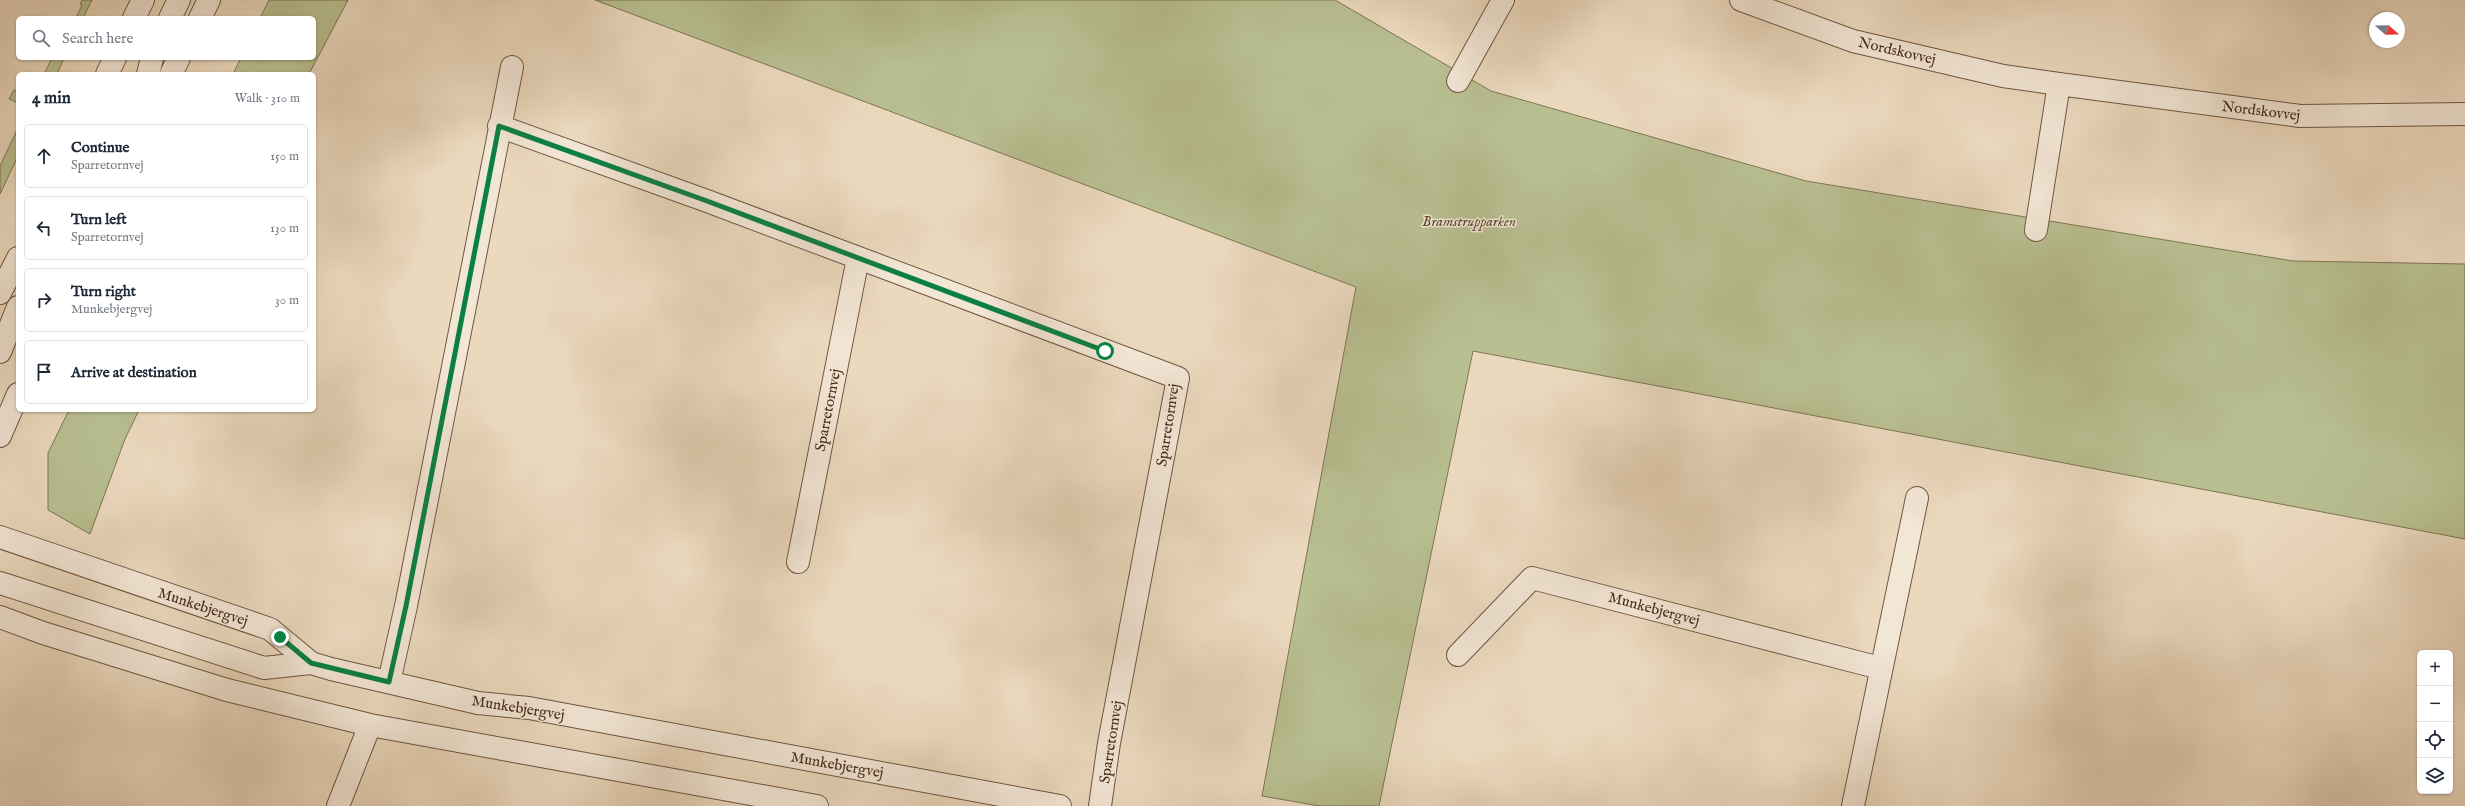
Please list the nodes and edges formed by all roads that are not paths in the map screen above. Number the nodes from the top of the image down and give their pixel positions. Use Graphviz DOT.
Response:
graph roads {
  1 [pos="144,0"];
  2 [pos="179,0"];
  3 [pos="209,0"];
  4 [pos="1503,0"];
  5 [pos="1741,0"];
  6 [pos="135,16"];
  7 [pos="171,16"];
  8 [pos="201,16"];
  9 [pos="114,60"];
  10 [pos="152,60"];
  11 [pos="178,60"];
  12 [pos="512,67"];
  13 [pos="108,72"];
  14 [pos="148,72"];
  15 [pos="172,72"];
  16 [pos="1458,81"];
  17 [pos="2059,84"];
  18 [pos="2465,114"];
  19 [pos="499,126"];
  20 [pos="2036,230"];
  21 [pos="858,258"];
  22 [pos="16,262"];
  23 [pos="0,294"];
  24 [pos="16,312"];
  25 [pos="0,352"];
  26 [pos="16,399"];
  27 [pos="0,436"];
  28 [pos="1917,498"];
  29 [pos="0,537"];
  30 [pos="798,562"];
  31 [pos="0,583"];
  32 [pos="0,617"];
  33 [pos="1458,655"];
  34 [pos="311,663"];
  35 [pos="1880,668"];
  36 [pos="389,682"];
  37 [pos="370,725"];
  38 [pos="338,806"];
  39 [pos="817,806"];
  40 [pos="1060,806"];
  41 [pos="1100,806"];
  42 [pos="1852,806"];
  1 -- 6 [label="street"];
  2 -- 7 [label="street"];
  3 -- 8 [label="street"];
  4 -- 16 [label="street"];
  5 -- 17 [label="street, Nordskovvej"];
  9 -- 13 [label="street"];
  10 -- 14 [label="street"];
  11 -- 15 [label="street"];
  12 -- 19 [label="street"];
  17 -- 18 [label="street, Nordskovvej"];
  17 -- 20 [label="street"];
  19 -- 21 [label="street, Sparretornvej"];
  19 -- 36 [label="street"];
  21 -- 30 [label="street, Sparretornvej"];
  21 -- 41 [label="street, Sparretornvej"];
  22 -- 23 [label="street"];
  24 -- 25 [label="street"];
  26 -- 27 [label="street"];
  28 -- 35 [label="street"];
  29 -- 34 [label="street, Munkebjergvej"];
  31 -- 34 [label="street"];
  32 -- 37 [label="street"];
  33 -- 35 [label="street, Munkebjergvej"];
  34 -- 36 [label="street, Munkebjergvej"];
  35 -- 42 [label="street"];
  36 -- 40 [label="street, Munkebjergvej"];
  37 -- 38 [label="street"];
  37 -- 39 [label="street"];
}
